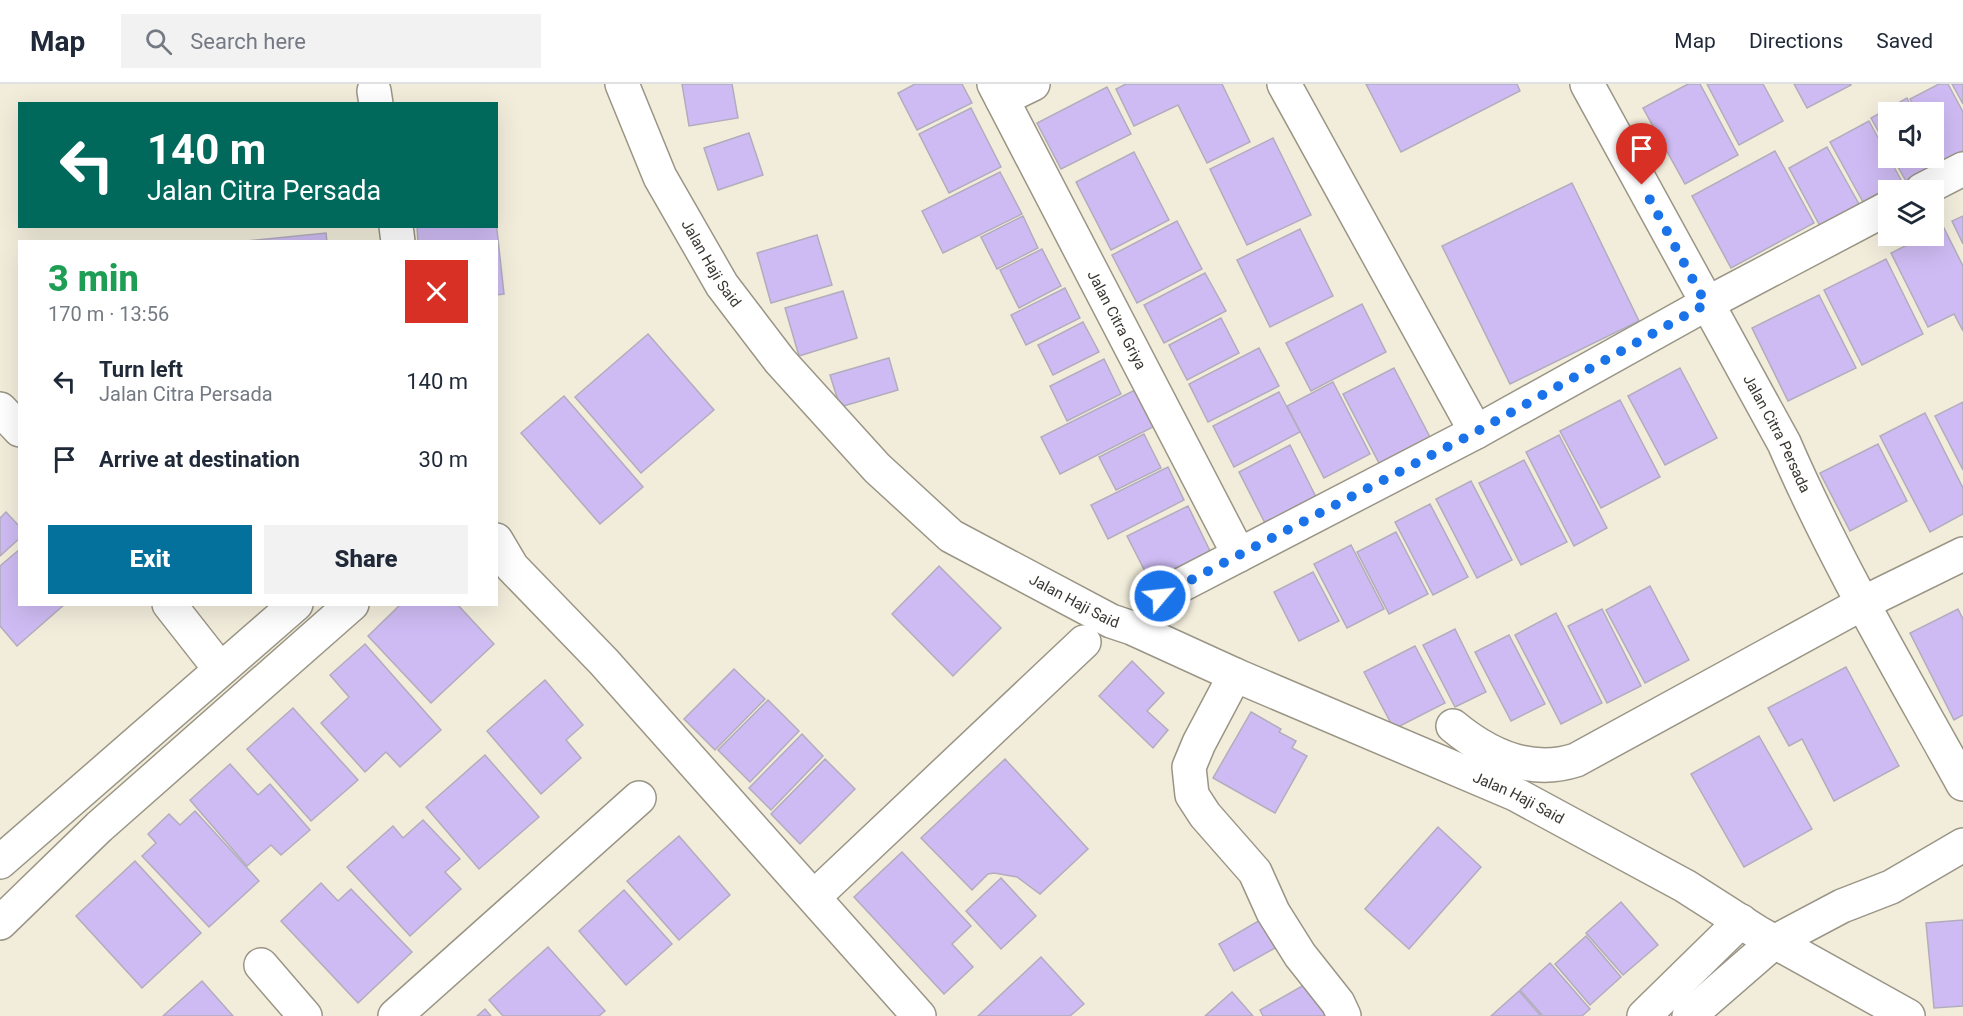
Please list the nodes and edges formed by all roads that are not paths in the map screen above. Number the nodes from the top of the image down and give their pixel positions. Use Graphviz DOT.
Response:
graph roads {
  1 [pos="622,84"];
  2 [pos="1033,84"];
  3 [pos="1284,84"];
  4 [pos="1589,85"];
  5 [pos="998,92"];
  6 [pos="1963,169"];
  7 [pos="1942,180"];
  8 [pos="1878,213"];
  9 [pos="1706,304"];
  10 [pos="0,409"];
  11 [pos="18,428"];
  12 [pos="1476,432"];
  13 [pos="498,543"];
  14 [pos="1963,554"];
  15 [pos="1239,555"];
  16 [pos="1160,596"];
  17 [pos="1863,603"];
  18 [pos="171,606"];
  19 [pos="294,606"];
  20 [pos="350,606"];
  21 [pos="1084,642"];
  22 [pos="220,669"];
  23 [pos="1235,675"];
  24 [pos="1453,726"];
  25 [pos="1963,784"];
  26 [pos="639,798"];
  27 [pos="1963,845"];
  28 [pos="0,861"];
  29 [pos="814,897"];
  30 [pos="1741,921"];
  31 [pos="0,923"];
  32 [pos="1783,947"];
  33 [pos="261,965"];
  34 [pos="916,1015"];
  35 [pos="305,1016"];
  36 [pos="395,1016"];
  37 [pos="1344,1016"];
  38 [pos="1644,1016"];
  39 [pos="1689,1016"];
  40 [pos="1908,1016"];
  1 -- 23 [label="street, Jalan Haji Said"];
  2 -- 5 [label="street"];
  3 -- 12 [label="street"];
  4 -- 9 [label="street, Jalan Citra Persada"];
  5 -- 15 [label="street, Jalan Citra Griya"];
  6 -- 7 [label="street"];
  8 -- 9 [label="street"];
  9 -- 12 [label="street"];
  9 -- 17 [label="street, Jalan Citra Persada"];
  10 -- 11 [label="street"];
  12 -- 15 [label="street"];
  13 -- 29 [label="street"];
  14 -- 17 [label="street"];
  15 -- 16 [label="street"];
  17 -- 24 [label="street"];
  17 -- 25 [label="street, Jalan Citra Persada"];
  18 -- 22 [label="street"];
  19 -- 22 [label="street"];
  20 -- 31 [label="street"];
  21 -- 29 [label="street"];
  22 -- 28 [label="street"];
  23 -- 30 [label="street, Jalan Haji Said"];
  23 -- 37 [label="street"];
  26 -- 36 [label="street"];
  27 -- 32 [label="street"];
  29 -- 34 [label="street"];
  30 -- 32 [label="street, Jalan Haji Said"];
  30 -- 38 [label="street"];
  32 -- 39 [label="street"];
  32 -- 40 [label="street, Jalan Haji Said"];
  33 -- 35 [label="street"];
}
